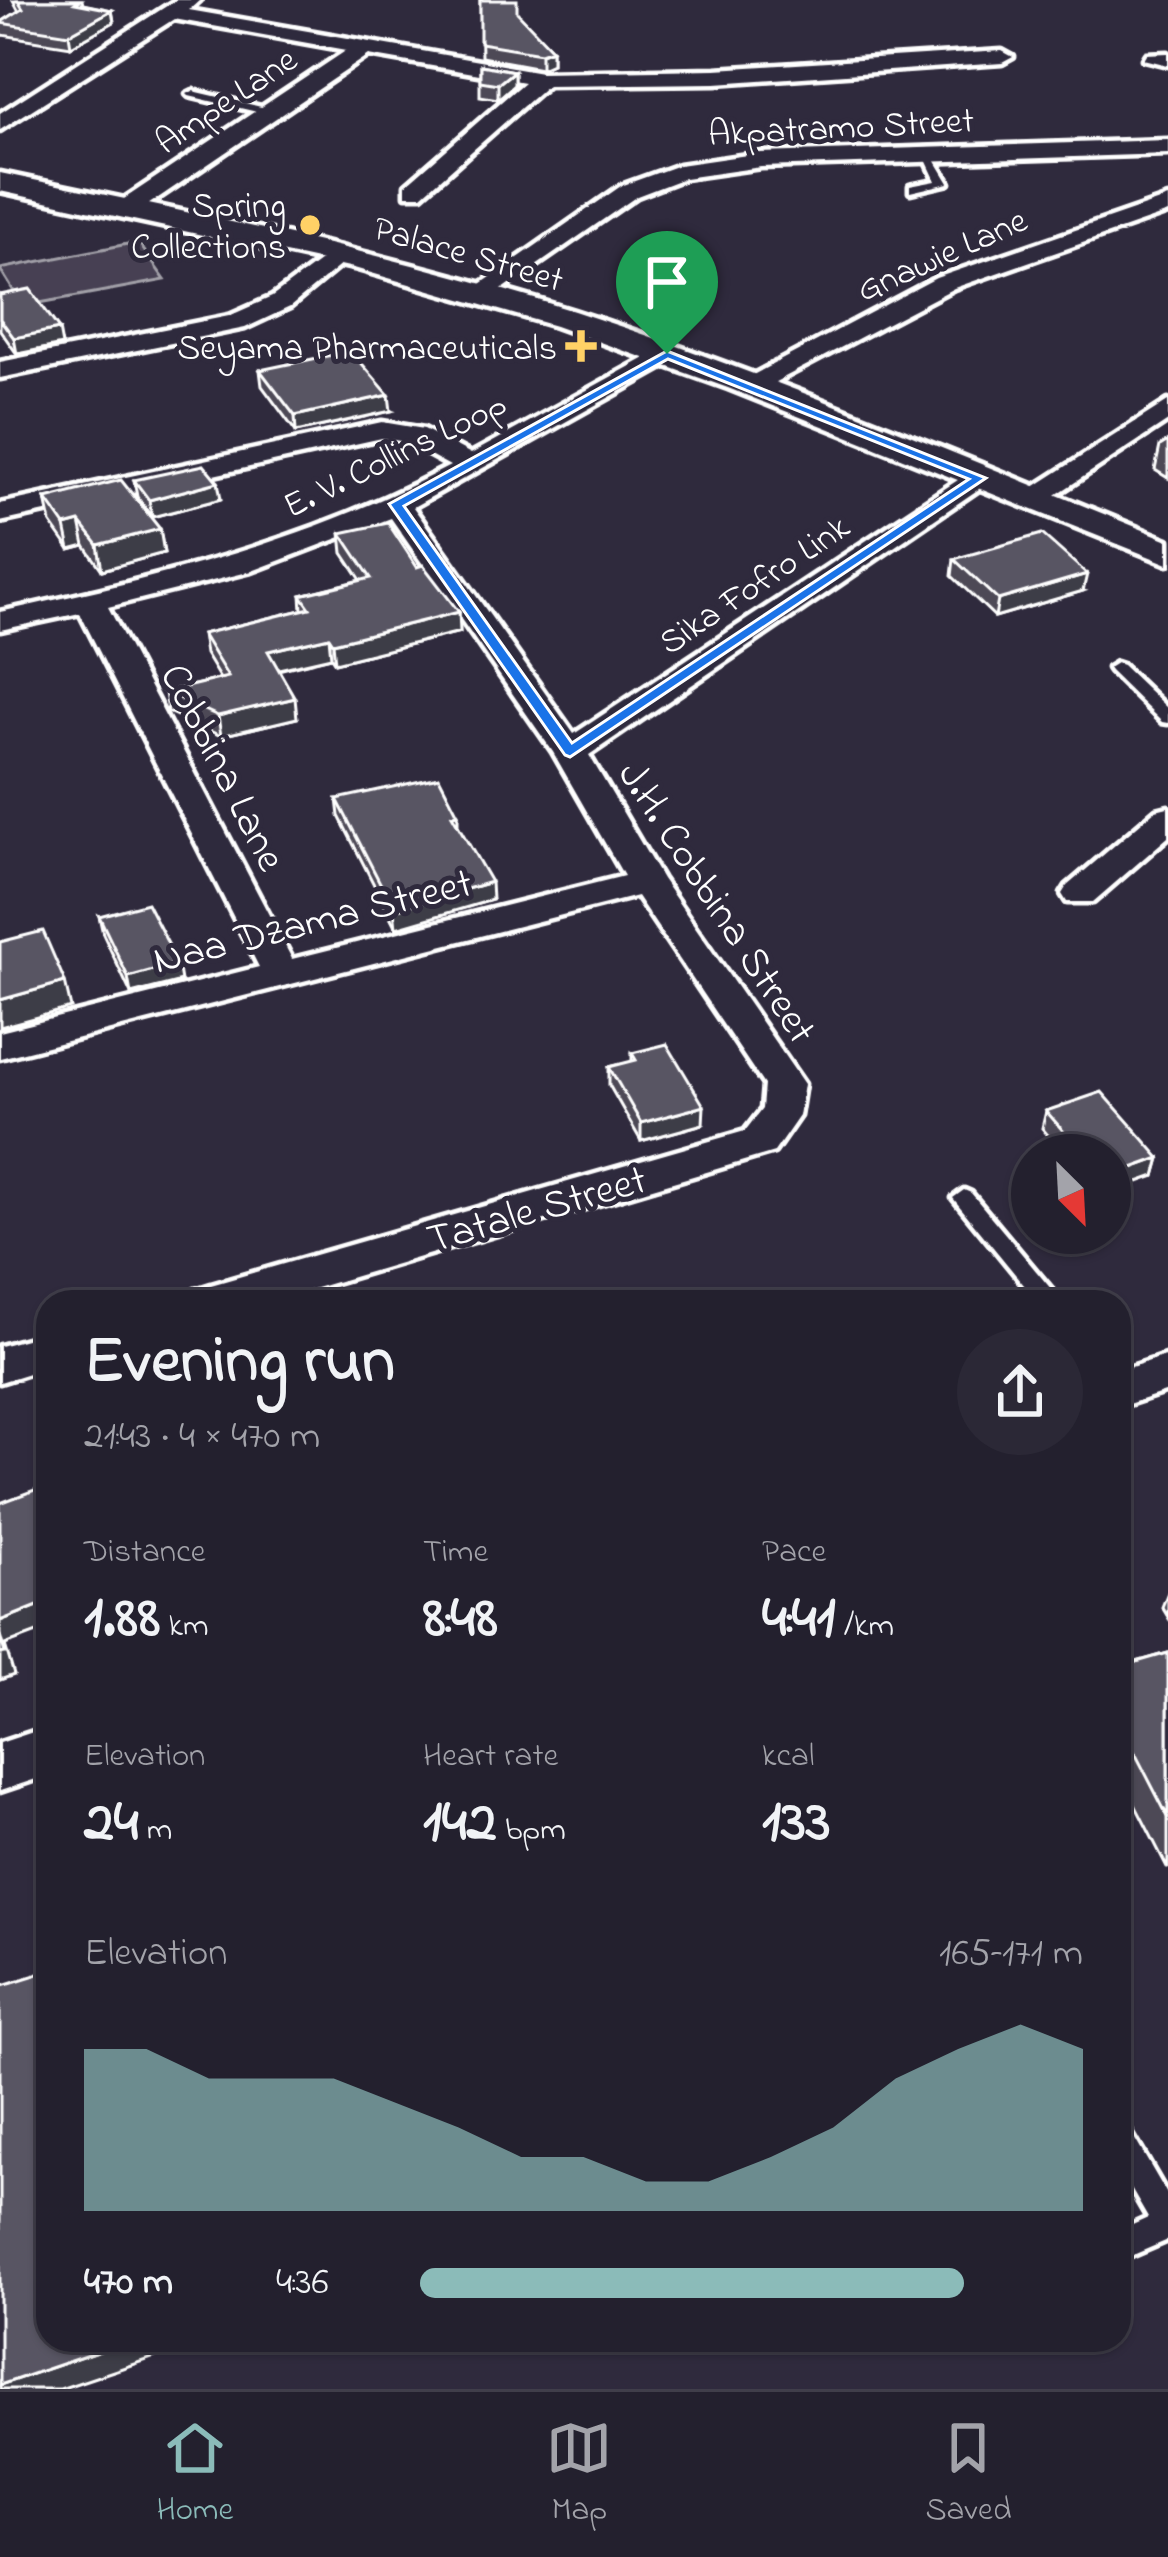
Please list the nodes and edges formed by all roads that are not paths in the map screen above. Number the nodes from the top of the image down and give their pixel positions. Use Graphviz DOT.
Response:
graph roads {
  1 [pos="190,0"];
  2 [pos="169,12"];
  3 [pos="362,50"];
  4 [pos="1002,57"];
  5 [pos="542,79"];
  6 [pos="193,94"];
  7 [pos="270,112"];
  8 [pos="0,123"];
  9 [pos="1168,147"];
  10 [pos="927,154"];
  11 [pos="0,182"];
  12 [pos="914,189"];
  13 [pos="415,190"];
  14 [pos="1168,206"];
  15 [pos="127,208"];
  16 [pos="339,254"];
  17 [pos="481,293"];
  18 [pos="667,354"];
  19 [pos="0,370"];
  20 [pos="750,385"];
  21 [pos="1168,409"];
  22 [pos="470,464"];
  23 [pos="980,478"];
  24 [pos="1032,498"];
  25 [pos="396,504"];
  26 [pos="0,513"];
  27 [pos="1168,553"];
  28 [pos="90,602"];
  29 [pos="0,621"];
  30 [pos="1116,668"];
  31 [pos="1168,718"];
  32 [pos="570,752"];
  33 [pos="1168,818"];
  34 [pos="646,882"];
  35 [pos="1080,894"];
  36 [pos="280,971"];
  37 [pos="0,1045"];
  38 [pos="782,1116"];
  39 [pos="964,1198"];
  40 [pos="252,1290"];
  41 [pos="1041,1290"];
  42 [pos="36,1354"];
  43 [pos="0,1364"];
  44 [pos="1168,1373"];
  45 [pos="1131,1384"];
  46 [pos="36,1755"];
  47 [pos="0,1767"];
  48 [pos="1131,2160"];
  49 [pos="1168,2225"];
  50 [pos="1131,2241"];
  1 -- 2 [label="street"];
  2 -- 3 [label="street"];
  2 -- 8 [label="street"];
  3 -- 5 [label="street"];
  3 -- 7 [label="street, Ampe Lane"];
  4 -- 5 [label="street"];
  5 -- 13 [label="street"];
  6 -- 7 [label="lane"];
  7 -- 15 [label="street, Ampe Lane"];
  9 -- 10 [label="street, Akpatramo Street"];
  10 -- 12 [label="lane"];
  10 -- 17 [label="street, Akpatramo Street"];
  11 -- 15 [label="street, Palace Street"];
  14 -- 20 [label="street, Gnawie Lane"];
  15 -- 16 [label="street, Palace Street"];
  16 -- 17 [label="street, Palace Street"];
  16 -- 19 [label="street"];
  17 -- 18 [label="street, Palace Street"];
  18 -- 20 [label="street, Palace Street"];
  18 -- 22 [label="street, E. V. Collins Loop"];
  20 -- 23 [label="street, Palace Street"];
  21 -- 24 [label="street"];
  22 -- 25 [label="street, E. V. Collins Loop"];
  22 -- 26 [label="street"];
  23 -- 24 [label="street, Palace Street"];
  23 -- 32 [label="street, Sika Fofro Link"];
  24 -- 27 [label="street, Palace Street"];
  25 -- 28 [label="street, E. V. Collins Loop"];
  25 -- 32 [label="street, J.H. Cobbina Street"];
  28 -- 29 [label="street, E. V. Collins Loop"];
  28 -- 36 [label="street, Cobbina Lane"];
  30 -- 31 [label="lane"];
  32 -- 34 [label="street, J.H. Cobbina Street"];
  33 -- 35 [label="street"];
  34 -- 36 [label="street, Naa Dzama Street"];
  34 -- 38 [label="street, J.H. Cobbina Street"];
  36 -- 37 [label="street, Naa Dzama Street"];
  38 -- 40 [label="street, Tatale Street"];
  39 -- 41 [label="lane"];
  42 -- 43 [label="street"];
  44 -- 45 [label="street"];
  46 -- 47 [label="street"];
  48 -- 49 [label="lane"];
  49 -- 50 [label="lane"];
}
